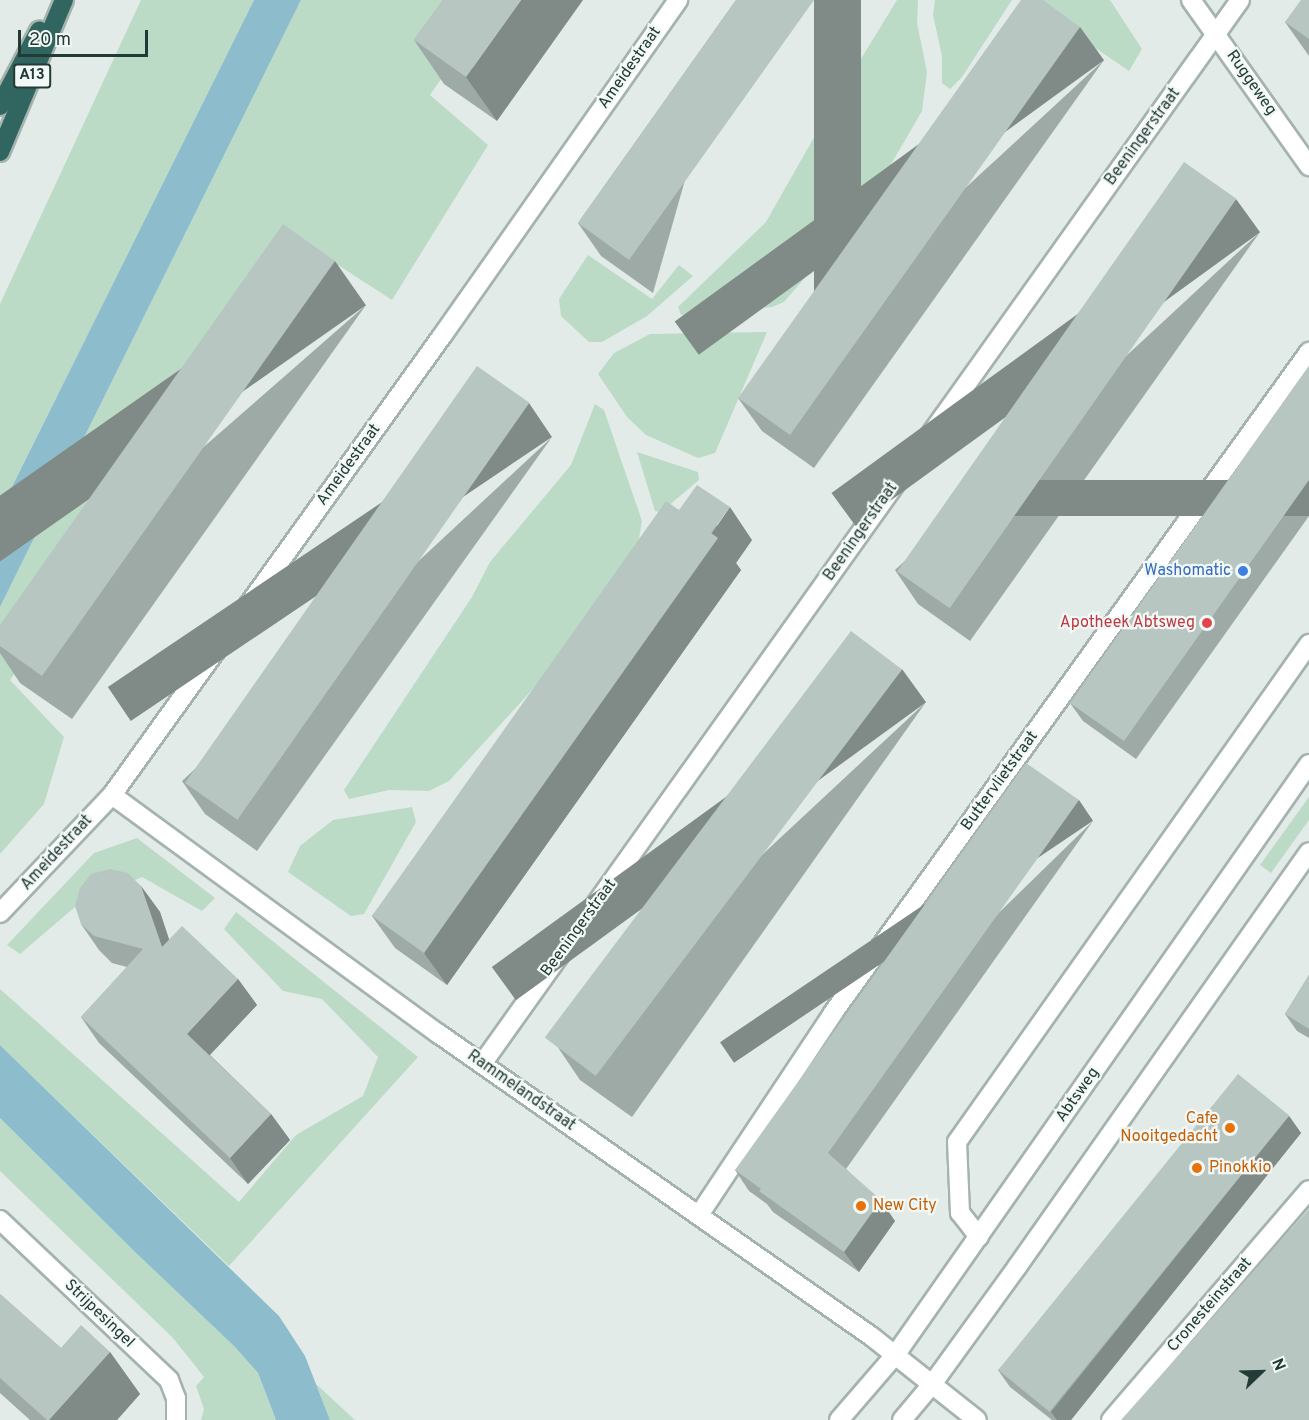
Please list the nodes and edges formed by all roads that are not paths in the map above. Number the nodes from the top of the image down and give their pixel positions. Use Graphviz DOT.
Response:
graph roads {
  1 [pos="55,0"];
  2 [pos="64,0"];
  3 [pos="678,0"];
  4 [pos="1191,0"];
  5 [pos="1240,0"];
  6 [pos="1216,34"];
  7 [pos="0,106"];
  8 [pos="0,152"];
  9 [pos="1309,166"];
  10 [pos="1309,352"];
  11 [pos="1309,644"];
  12 [pos="1309,764"];
  13 [pos="112,795"];
  14 [pos="1309,852"];
  15 [pos="0,914"];
  16 [pos="482,1064"];
  17 [pos="1309,1190"];
  18 [pos="699,1215"];
  19 [pos="0,1220"];
  20 [pos="980,1236"];
  21 [pos="896,1354"];
  22 [pos="933,1383"];
  23 [pos="176,1420"];
  24 [pos="839,1420"];
  25 [pos="902,1420"];
  26 [pos="976,1420"];
  27 [pos="1111,1420"];
  1 -- 7 [label="highway"];
  2 -- 8 [label="highway, A13"];
  3 -- 13 [label="street, Ameidestraat"];
  4 -- 6 [label="street, Ruggeweg"];
  5 -- 6 [label="street, Beeningerstraat"];
  6 -- 9 [label="street, Ruggeweg"];
  6 -- 16 [label="street, Beeningerstraat"];
  10 -- 18 [label="street, Buttervlietstraat"];
  11 -- 20 [label="street"];
  12 -- 20 [label="street, Abtsweg"];
  13 -- 15 [label="street, Ameidestraat"];
  13 -- 16 [label="street, Rammelandstraat"];
  14 -- 22 [label="street"];
  16 -- 18 [label="street, Rammelandstraat"];
  17 -- 27 [label="street, Cronesteinstraat"];
  18 -- 21 [label="street, Rammelandstraat"];
  19 -- 23 [label="street, Strijpesingel"];
  20 -- 21 [label="street, Abtsweg"];
  21 -- 22 [label="street, Rammelandstraat"];
  21 -- 24 [label="street, Abtsweg"];
  22 -- 25 [label="street"];
  22 -- 26 [label="street, Rammelandstraat"];
}
